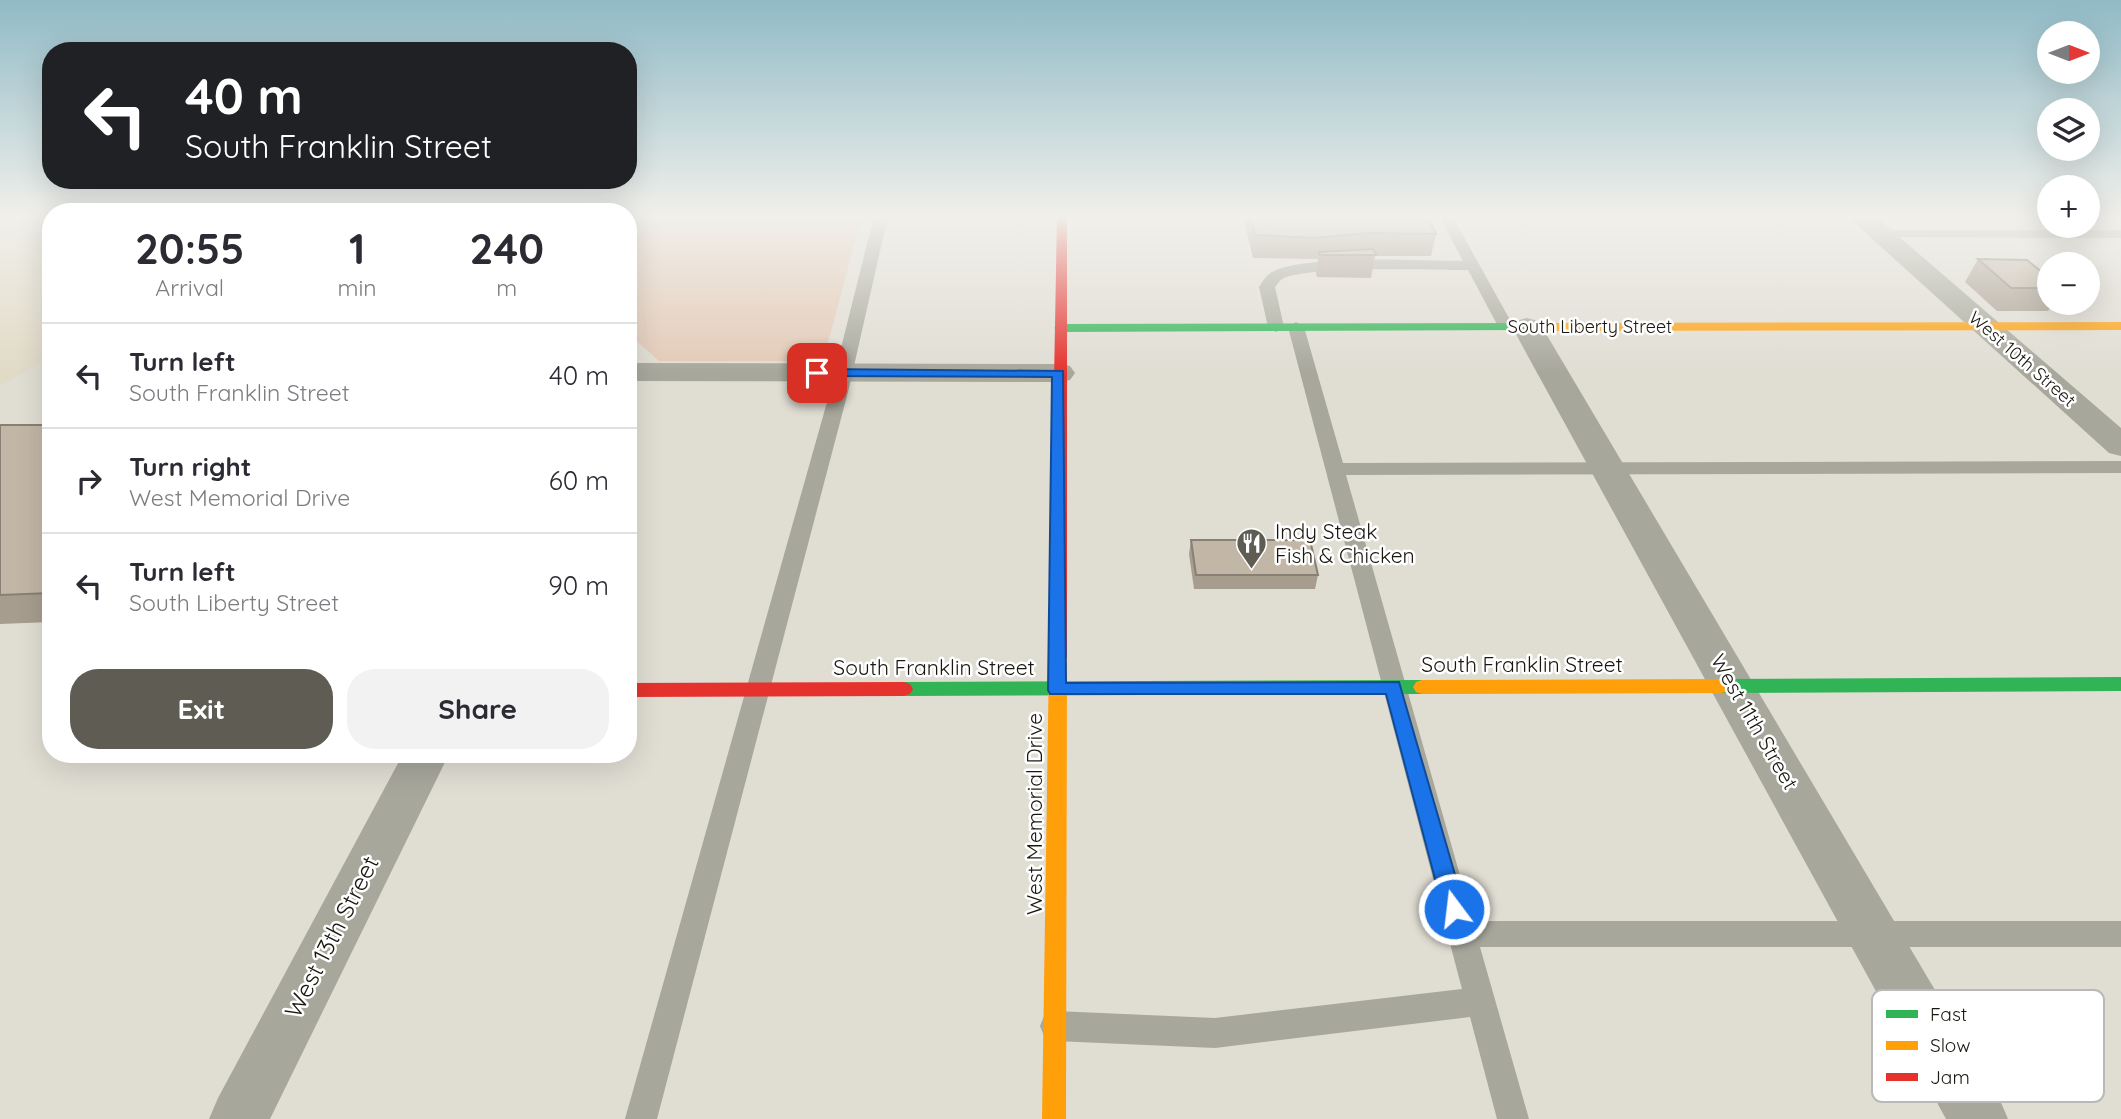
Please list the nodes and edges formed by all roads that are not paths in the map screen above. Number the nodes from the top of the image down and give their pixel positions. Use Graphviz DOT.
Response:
graph roads {
  1 [pos="869,268"];
  2 [pos="1061,268"];
  3 [pos="1327,268"];
  4 [pos="1476,268"];
  5 [pos="1920,268"];
  6 [pos="1986,326"];
  7 [pos="2121,326"];
  8 [pos="1286,327"];
  9 [pos="1517,327"];
  10 [pos="1060,328"];
  11 [pos="637,372"];
  12 [pos="844,373"];
  13 [pos="1059,373"];
  14 [pos="2121,446"];
  15 [pos="2121,467"];
  16 [pos="1334,469"];
  17 [pos="1609,469"];
  18 [pos="2121,684"];
  19 [pos="1733,685"];
  20 [pos="1393,687"];
  21 [pos="637,690"];
  22 [pos="758,690"];
  23 [pos="1057,690"];
  24 [pos="421,763"];
  25 [pos="1873,932"];
  26 [pos="1461,934"];
  27 [pos="2121,934"];
  28 [pos="1906,990"];
  29 [pos="1480,1001"];
  30 [pos="1055,1026"];
  31 [pos="1968,1102"];
  32 [pos="239,1119"];
  33 [pos="641,1119"];
  34 [pos="1054,1119"];
  35 [pos="1513,1119"];
  36 [pos="1978,1119"];
  1 -- 12 [label="lane"];
  2 -- 10 [label="street, West Memorial Drive"];
  3 -- 8 [label="lane"];
  4 -- 9 [label="lane"];
  5 -- 6 [label="street, West 10th Street"];
  6 -- 7 [label="street, South Liberty Street"];
  6 -- 9 [label="street, South Liberty Street"];
  6 -- 14 [label="street, West 10th Street"];
  8 -- 9 [label="street, South Liberty Street"];
  8 -- 10 [label="street, South Liberty Street"];
  8 -- 16 [label="lane"];
  9 -- 17 [label="street, West 11th Street"];
  10 -- 13 [label="street, West Memorial Drive"];
  11 -- 12 [label="street"];
  12 -- 13 [label="street"];
  12 -- 22 [label="lane"];
  13 -- 23 [label="street, West Memorial Drive"];
  15 -- 17 [label="lane"];
  16 -- 17 [label="lane"];
  16 -- 20 [label="lane"];
  17 -- 19 [label="street, West 11th Street"];
  18 -- 19 [label="street, South Franklin Street"];
  19 -- 20 [label="street, South Franklin Street"];
  19 -- 25 [label="street, West 11th Street"];
  20 -- 23 [label="street, South Franklin Street"];
  20 -- 26 [label="lane"];
  21 -- 22 [label="street, South Franklin Street"];
  22 -- 23 [label="street, South Franklin Street"];
  22 -- 33 [label="lane"];
  23 -- 30 [label="street, West Memorial Drive"];
  24 -- 32 [label="street, West 13th Street"];
  25 -- 26 [label="lane"];
  25 -- 27 [label="lane"];
  25 -- 28 [label="street, West 11th Street"];
  26 -- 29 [label="lane"];
  29 -- 30 [label="lane"];
  29 -- 35 [label="lane"];
  30 -- 34 [label="street, West Memorial Drive"];
  31 -- 36 [label="street, West 11th Street"];
}
